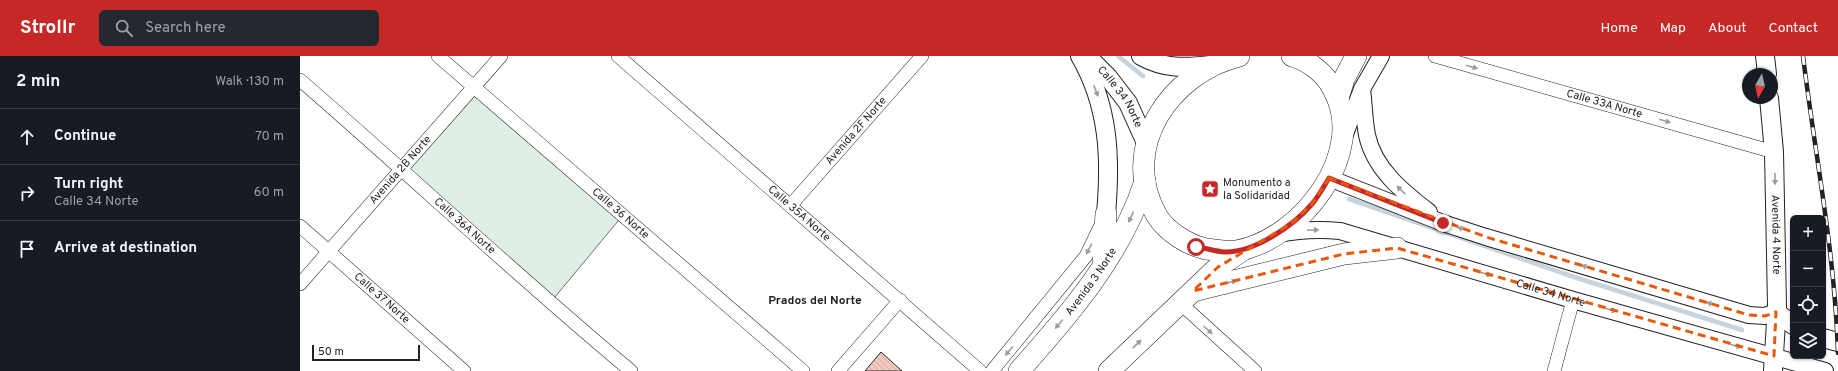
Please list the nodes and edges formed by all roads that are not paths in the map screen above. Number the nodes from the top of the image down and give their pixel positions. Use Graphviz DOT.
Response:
graph roads {
  1 [pos="438,56"];
  2 [pos="501,56"];
  3 [pos="618,56"];
  4 [pos="922,56"];
  5 [pos="1080,56"];
  6 [pos="1088,56"];
  7 [pos="1141,56"];
  8 [pos="1239,56"];
  9 [pos="1292,56"];
  10 [pos="1356,56"];
  11 [pos="1381,56"];
  12 [pos="1435,56"];
  13 [pos="1765,56"];
  14 [pos="1211,65"];
  15 [pos="1766,68"];
  16 [pos="300,80"];
  17 [pos="475,87"];
  18 [pos="1362,89"];
  19 [pos="1338,98"];
  20 [pos="1770,104"];
  21 [pos="1343,137"];
  22 [pos="1146,143"];
  23 [pos="1774,152"];
  24 [pos="401,168"];
  25 [pos="1329,178"];
  26 [pos="1145,180"];
  27 [pos="790,206"];
  28 [pos="1106,214"];
  29 [pos="1443,223"];
  30 [pos="300,226"];
  31 [pos="1275,235"];
  32 [pos="1247,248"];
  33 [pos="1397,248"];
  34 [pos="330,251"];
  35 [pos="1103,267"];
  36 [pos="300,284"];
  37 [pos="1186,297"];
  38 [pos="900,300"];
  39 [pos="1573,300"];
  40 [pos="1776,312"];
  41 [pos="1790,323"];
  42 [pos="1826,339"];
  43 [pos="1838,342"];
  44 [pos="1773,364"];
  45 [pos="464,371"];
  46 [pos="631,371"];
  47 [pos="803,371"];
  48 [pos="838,371"];
  49 [pos="980,371"];
  50 [pos="992,371"];
  51 [pos="1018,371"];
  52 [pos="1109,371"];
  53 [pos="1255,371"];
  54 [pos="1554,371"];
  55 [pos="1825,371"];
  1 -- 17 [label="street, Calle 36 Norte"];
  2 -- 17 [label="street, Avenida 2B Norte"];
  3 -- 27 [label="street, Calle 35A Norte"];
  4 -- 27 [label="street, Avenida 2F Norte"];
  5 -- 28 [label="main road, one-way"];
  6 -- 22 [label="main road, Calle 34 Norte"];
  7 -- 14 [label="main road"];
  8 -- 14 [label="main road"];
  9 -- 19 [label="main road"];
  10 -- 19 [label="main road"];
  11 -- 18 [label="street"];
  12 -- 23 [label="street, Calle 33A Norte, one-way"];
  13 -- 15 [label="main road"];
  14 -- 22 [label="main road"];
  16 -- 24 [label="street, Calle 36A Norte"];
  17 -- 24 [label="street, Avenida 2B Norte"];
  17 -- 47 [label="street, Calle 36 Norte"];
  18 -- 21 [label="street"];
  29 -- 18 [label="street, one-way"];
  19 -- 21 [label="main road"];
  20 -- 23 [label="main road, Avenida 4 Norte"];
  21 -- 25 [label="main road"];
  22 -- 26 [label="main road"];
  23 -- 40 [label="main road, Avenida 4 Norte, one-way"];
  24 -- 34 [label="street, Avenida 2B Norte"];
  24 -- 46 [label="street, Calle 36A Norte"];
  25 -- 29 [label="street"];
  25 -- 31 [label="main road"];
  26 -- 32 [label="main road"];
  26 -- 35 [label="main road, Avenida 3 Norte, one-way"];
  27 -- 38 [label="street, Calle 35A Norte"];
  28 -- 35 [label="main road"];
  28 -- 50 [label="street, Avenida 3 Norte, one-way"];
  40 -- 29 [label="street, one-way"];
  30 -- 34 [label="street, Calle 37 Norte"];
  31 -- 32 [label="main road"];
  31 -- 33 [label="street, Calle 34 Norte, one-way"];
  32 -- 37 [label="main road"];
  37 -- 33 [label="main road, one-way"];
  33 -- 39 [label="street, Calle 34 Norte, one-way"];
  34 -- 36 [label="street, Avenida 2B Norte"];
  34 -- 45 [label="street, Calle 37 Norte"];
  35 -- 51 [label="main road, Avenida 3 Norte, one-way"];
  52 -- 37 [label="main road, one-way"];
  37 -- 53 [label="street, one-way"];
  38 -- 48 [label="street"];
  38 -- 49 [label="street, Calle 35A Norte"];
  39 -- 44 [label="street, Calle 34 Norte, one-way"];
  39 -- 54 [label="street"];
  40 -- 41 [label="main road"];
  40 -- 44 [label="main road, Avenida 4 Norte"];
  42 -- 43 [label="main road"];
  44 -- 55 [label="street, Calle 34 Norte"];
}
